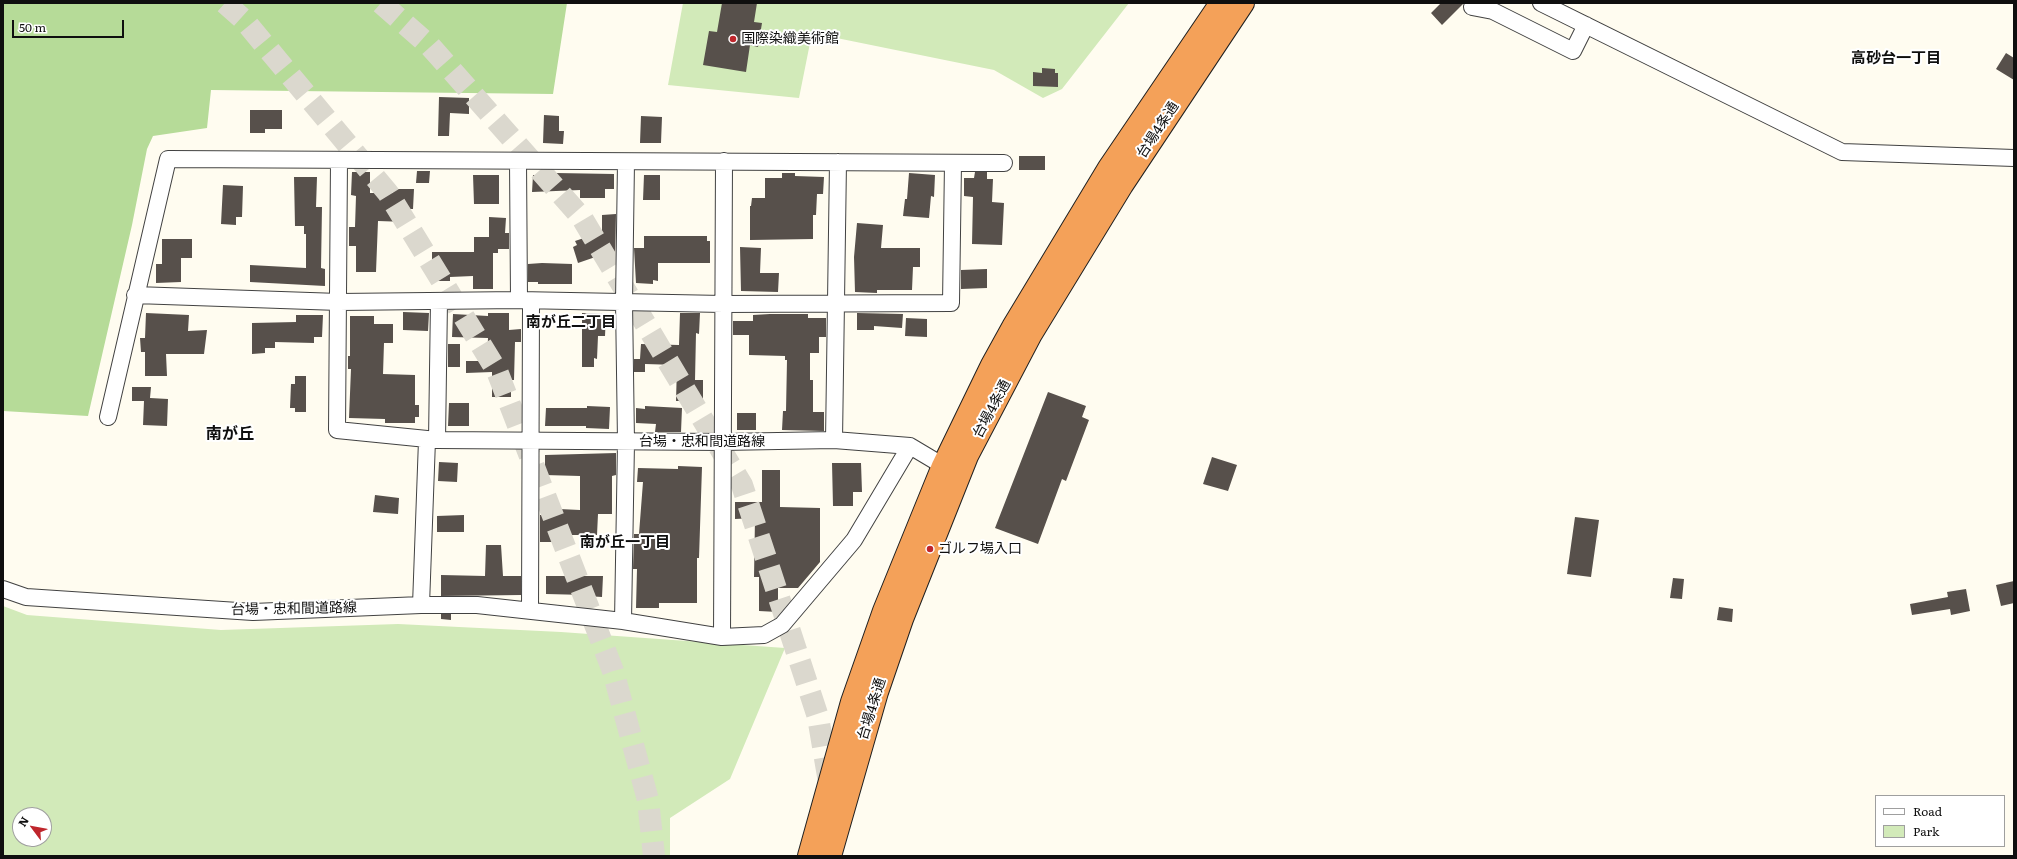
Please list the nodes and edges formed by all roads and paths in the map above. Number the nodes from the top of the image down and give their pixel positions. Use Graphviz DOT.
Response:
graph roads {
  1 [pos="1221,3"];
  2 [pos="1243,3"];
  3 [pos="1541,3"];
  4 [pos="1472,7"];
  5 [pos="1586,26"];
  6 [pos="2014,158"];
  7 [pos="339,160"];
  8 [pos="518,161"];
  9 [pos="724,161"];
  10 [pos="626,162"];
  11 [pos="838,162"];
  12 [pos="953,163"];
  13 [pos="1004,163"];
  14 [pos="135,295"];
  15 [pos="439,301"];
  16 [pos="525,301"];
  17 [pos="339,302"];
  18 [pos="624,302"];
  19 [pos="836,302"];
  20 [pos="724,304"];
  21 [pos="108,417"];
  22 [pos="432,440"];
  23 [pos="530,440"];
  24 [pos="834,440"];
  25 [pos="626,442"];
  26 [pos="722,442"];
  27 [pos="910,446"];
  28 [pos="951,470"];
  29 [pos="3,589"];
  30 [pos="421,605"];
  31 [pos="530,610"];
  32 [pos="623,621"];
  33 [pos="722,637"];
  34 [pos="809,856"];
  35 [pos="830,856"];
  1 -- 28 [label="highway, 台場4条通"];
  2 -- 28 [label="highway, 台場4条通"];
  3 -- 5 [label="street"];
  4 -- 5 [label="street"];
  5 -- 6 [label="street"];
  7 -- 8 [label="street"];
  7 -- 14 [label="street"];
  7 -- 17 [label="street"];
  8 -- 10 [label="street"];
  8 -- 16 [label="street"];
  9 -- 10 [label="street"];
  9 -- 11 [label="street"];
  9 -- 20 [label="street"];
  10 -- 18 [label="street"];
  11 -- 12 [label="street"];
  11 -- 19 [label="street"];
  12 -- 13 [label="street"];
  12 -- 19 [label="street"];
  14 -- 17 [label="street"];
  14 -- 21 [label="street"];
  15 -- 16 [label="street"];
  15 -- 17 [label="street"];
  15 -- 22 [label="street"];
  16 -- 18 [label="street"];
  16 -- 23 [label="street"];
  17 -- 22 [label="street, 台場・忠和間道路線"];
  18 -- 20 [label="street"];
  18 -- 25 [label="street"];
  19 -- 20 [label="street"];
  19 -- 24 [label="street"];
  20 -- 26 [label="street"];
  22 -- 23 [label="street, 台場・忠和間道路線"];
  22 -- 30 [label="street"];
  23 -- 25 [label="street, 台場・忠和間道路線"];
  23 -- 31 [label="street"];
  24 -- 26 [label="street, 台場・忠和間道路線"];
  24 -- 27 [label="street, 台場・忠和間道路線"];
  25 -- 26 [label="street, 台場・忠和間道路線"];
  25 -- 32 [label="street"];
  26 -- 33 [label="street"];
  27 -- 28 [label="street, 台場・忠和間道路線"];
  27 -- 33 [label="street, 台場・忠和間道路線"];
  28 -- 34 [label="highway, 台場4条通"];
  28 -- 35 [label="highway, 台場4条通"];
  29 -- 30 [label="street, 台場・忠和間道路線"];
  30 -- 31 [label="street, 台場・忠和間道路線"];
  31 -- 32 [label="street, 台場・忠和間道路線"];
  32 -- 33 [label="street, 台場・忠和間道路線"];
}
